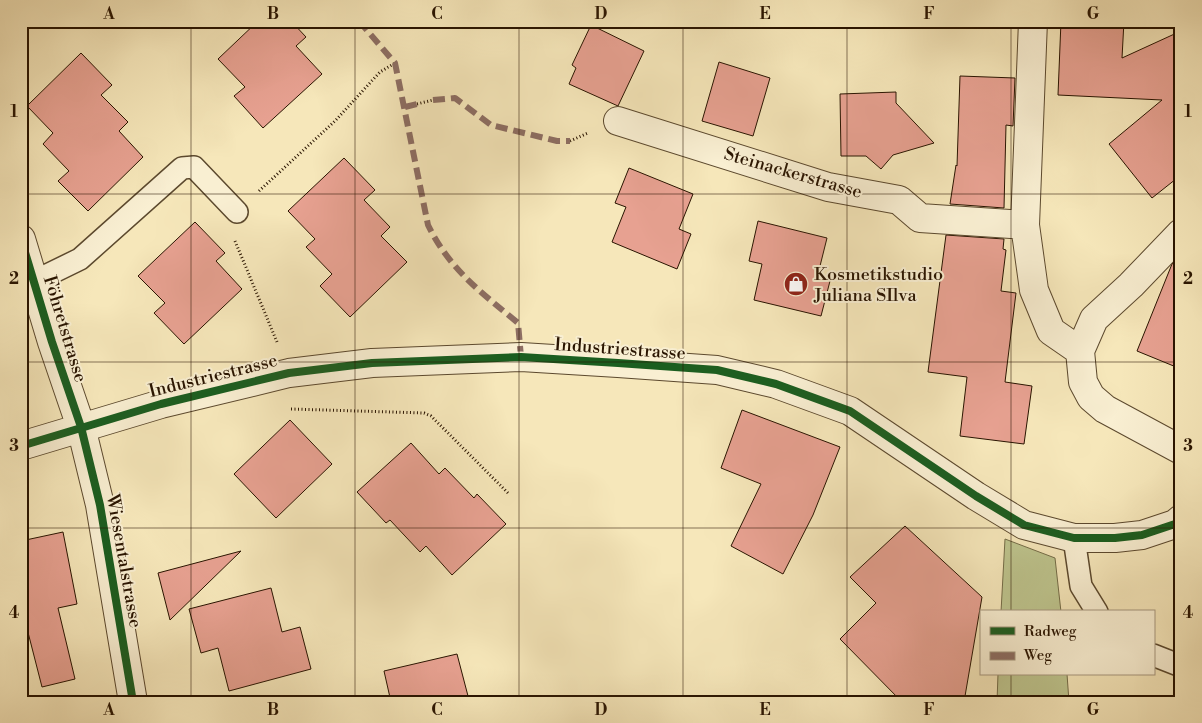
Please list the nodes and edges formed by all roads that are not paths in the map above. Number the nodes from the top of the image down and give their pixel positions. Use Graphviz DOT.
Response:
graph roads {
  1 [pos="1033,21"];
  2 [pos="618,121"];
  3 [pos="237,212"];
  4 [pos="1025,225"];
  5 [pos="1181,233"];
  6 [pos="21,239"];
  7 [pos="35,281"];
  8 [pos="1080,351"];
  9 [pos="81,427"];
  10 [pos="21,446"];
  11 [pos="1181,450"];
  12 [pos="1181,519"];
  13 [pos="1074,538"];
  14 [pos="1096,610"];
  15 [pos="1154,654"];
  16 [pos="1181,666"];
  17 [pos="133,702"];
  1 -- 4 [label="street"];
  2 -- 4 [label="street, Steinackerstrasse"];
  3 -- 7 [label="lane"];
  4 -- 8 [label="street"];
  5 -- 8 [label="street"];
  6 -- 7 [label="street, Föhretstrasse"];
  7 -- 9 [label="street, Föhretstrasse"];
  8 -- 11 [label="street"];
  9 -- 10 [label="street, Industriestrasse"];
  9 -- 13 [label="street, Industriestrasse"];
  9 -- 17 [label="street, Wiesentalstrasse"];
  12 -- 13 [label="street, Industriestrasse"];
  13 -- 14 [label="lane"];
  15 -- 16 [label="lane"];
}
